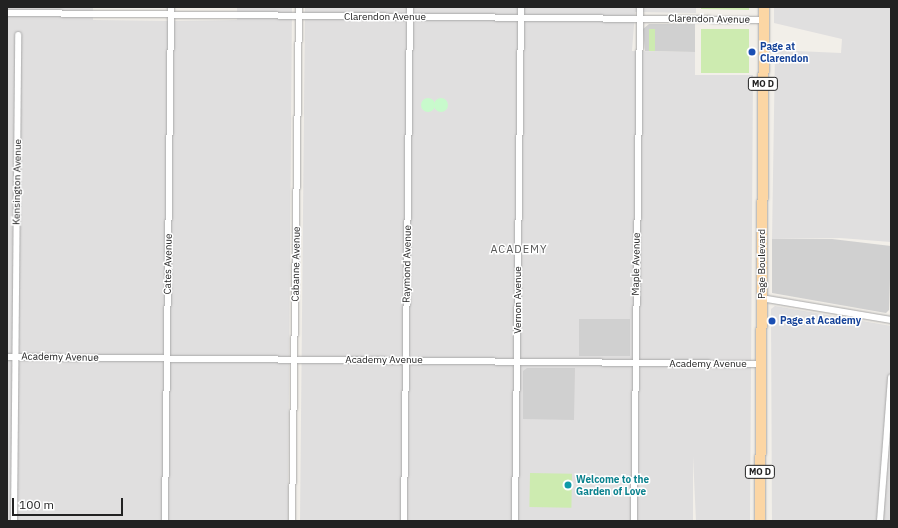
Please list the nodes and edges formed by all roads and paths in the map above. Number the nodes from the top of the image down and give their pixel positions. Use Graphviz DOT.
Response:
graph roads {
  1 [pos="299,7"];
  2 [pos="410,7"];
  3 [pos="521,7"];
  4 [pos="640,7"];
  5 [pos="764,7"];
  6 [pos="19,10"];
  7 [pos="171,10"];
  8 [pos="7,12"];
  9 [pos="299,16"];
  10 [pos="410,17"];
  11 [pos="520,18"];
  12 [pos="640,18"];
  13 [pos="764,20"];
  14 [pos="18,35"];
  15 [pos="761,298"];
  16 [pos="891,320"];
  17 [pos="7,357"];
  18 [pos="15,357"];
  19 [pos="167,358"];
  20 [pos="295,360"];
  21 [pos="406,361"];
  22 [pos="518,362"];
  23 [pos="635,364"];
  24 [pos="761,364"];
  25 [pos="891,377"];
  26 [pos="14,521"];
  27 [pos="165,521"];
  28 [pos="292,521"];
  29 [pos="404,521"];
  30 [pos="515,521"];
  31 [pos="634,521"];
  32 [pos="760,521"];
  33 [pos="880,521"];
  1 -- 9 [label="street, Cabanne Avenue"];
  2 -- 10 [label="street, Raymond Avenue"];
  3 -- 11 [label="street, Vernon Avenue"];
  4 -- 12 [label="street, Maple Avenue"];
  5 -- 13 [label="main road, Page Boulevard / MO D"];
  6 -- 7 [label="street, Clarendon Avenue"];
  6 -- 8 [label="street, Clarendon Avenue"];
  7 -- 9 [label="street, Clarendon Avenue"];
  7 -- 19 [label="street, Cates Avenue"];
  9 -- 10 [label="street, Clarendon Avenue"];
  9 -- 20 [label="street, Cabanne Avenue"];
  10 -- 11 [label="street, Clarendon Avenue"];
  10 -- 21 [label="street, Raymond Avenue"];
  11 -- 12 [label="street, Clarendon Avenue"];
  11 -- 22 [label="street, Vernon Avenue"];
  12 -- 13 [label="street, Clarendon Avenue"];
  12 -- 23 [label="street, Maple Avenue"];
  13 -- 15 [label="main road, Page Boulevard / MO D"];
  14 -- 18 [label="street, Kensington Avenue"];
  15 -- 16 [label="street"];
  15 -- 24 [label="main road, Page Boulevard / MO D"];
  17 -- 18 [label="street, Academy Avenue"];
  18 -- 19 [label="street, Academy Avenue"];
  18 -- 26 [label="street, Kensington Avenue"];
  19 -- 20 [label="street, Academy Avenue"];
  19 -- 27 [label="street, Cates Avenue"];
  20 -- 21 [label="street, Academy Avenue"];
  20 -- 28 [label="street, Cabanne Avenue"];
  21 -- 22 [label="street, Academy Avenue"];
  21 -- 29 [label="street, Raymond Avenue"];
  22 -- 23 [label="street, Academy Avenue"];
  22 -- 30 [label="street, Vernon Avenue"];
  23 -- 24 [label="street, Academy Avenue"];
  23 -- 31 [label="street, Maple Avenue"];
  24 -- 32 [label="main road, Page Boulevard / MO D"];
  25 -- 33 [label="street"];
}
